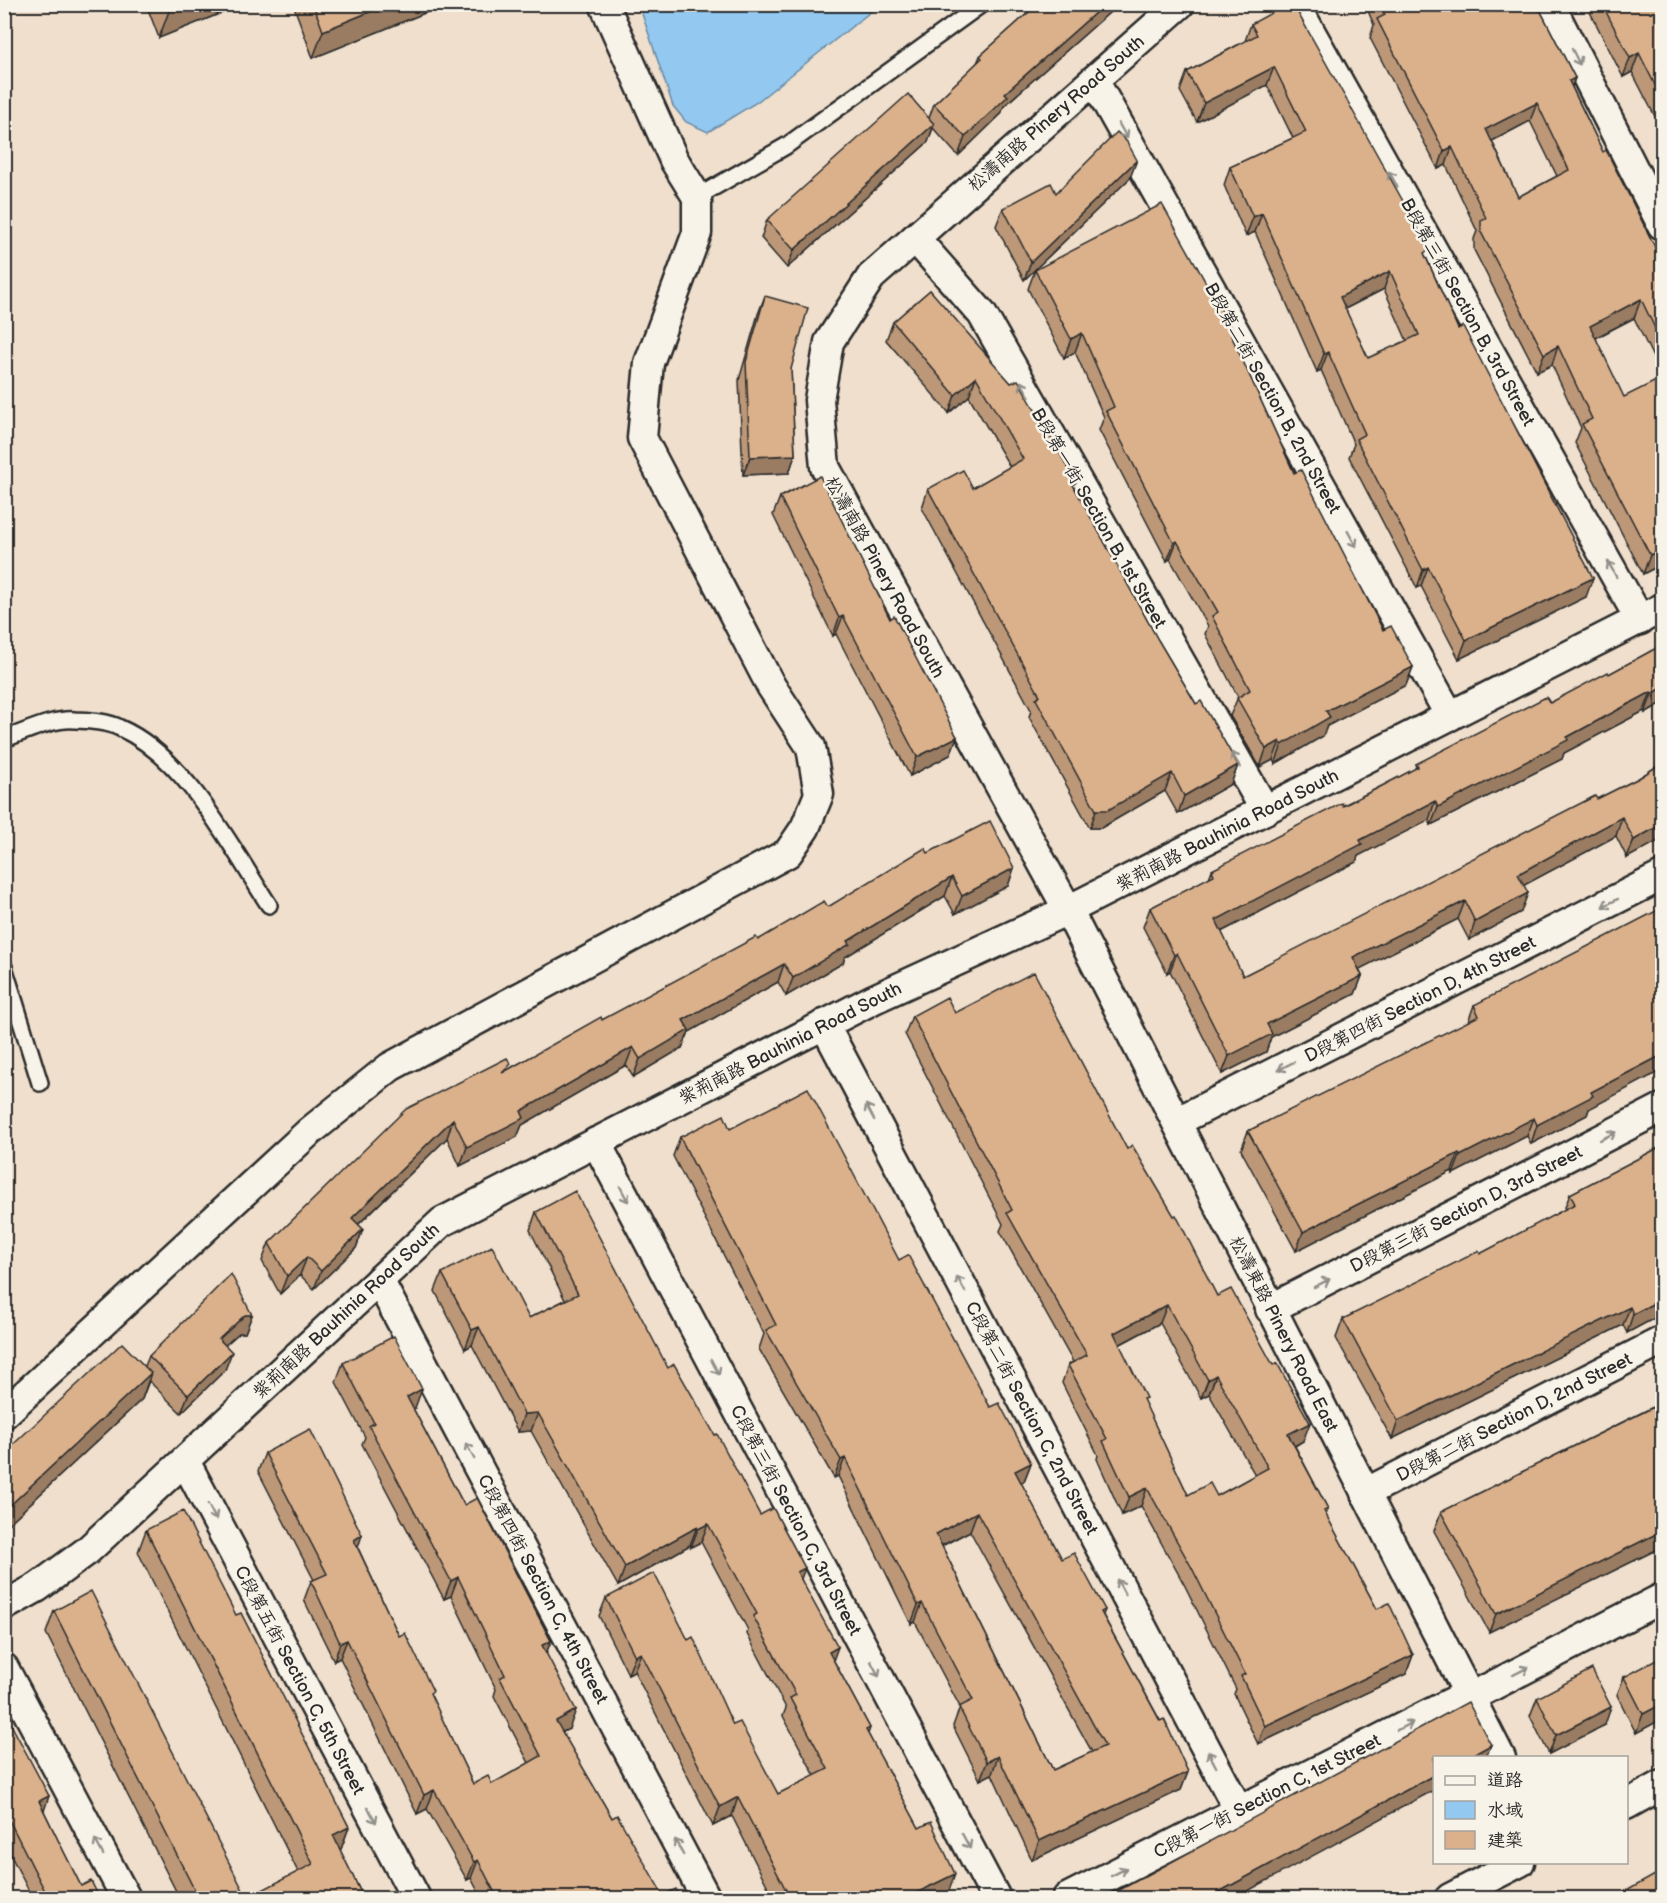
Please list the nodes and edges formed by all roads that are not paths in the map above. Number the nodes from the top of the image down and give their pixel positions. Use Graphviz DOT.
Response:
graph roads {
  1 [pos="604,4"];
  2 [pos="982,4"];
  3 [pos="1180,4"];
  4 [pos="1295,4"];
  5 [pos="1550,4"];
  6 [pos="1094,80"];
  7 [pos="697,197"];
  8 [pos="1662,225"];
  9 [pos="915,238"];
  10 [pos="1651,614"];
  11 [pos="1450,716"];
  12 [pos="4,739"];
  13 [pos="1265,810"];
  14 [pos="1662,876"];
  15 [pos="269,905"];
  16 [pos="1068,910"];
  17 [pos="4,967"];
  18 [pos="824,1024"];
  19 [pos="40,1083"];
  20 [pos="1662,1108"];
  21 [pos="1178,1121"];
  22 [pos="596,1142"];
  23 [pos="380,1280"];
  24 [pos="1270,1310"];
  25 [pos="1662,1341"];
  26 [pos="4,1414"];
  27 [pos="185,1461"];
  28 [pos="1365,1493"];
  29 [pos="1662,1598"];
  30 [pos="4,1606"];
  31 [pos="4,1668"];
  32 [pos="1469,1696"];
  33 [pos="1499,1756"];
  34 [pos="1662,1785"];
  35 [pos="1628,1803"];
  36 [pos="1239,1811"];
  37 [pos="1518,1864"];
  38 [pos="126,1899"];
  39 [pos="416,1899"];
  40 [pos="706,1899"];
  41 [pos="996,1899"];
  42 [pos="1067,1899"];
  43 [pos="1450,1899"];
  1 -- 7 [label="street"];
  2 -- 7 [label="lane"];
  3 -- 6 [label="street, 松濤南路 Pinery Road South"];
  10 -- 4 [label="street, B段第三街 Section B, 3rd Street, one-way"];
  5 -- 8 [label="street, one-way"];
  6 -- 9 [label="street, 松濤南路 Pinery Road South"];
  6 -- 11 [label="street, B段第二街 Section B, 2nd Street, one-way"];
  7 -- 26 [label="street"];
  13 -- 9 [label="street, B段第一街 Section B, 1st Street, one-way"];
  9 -- 16 [label="street, 松濤南路 Pinery Road South"];
  10 -- 11 [label="street, 紫荊南路 Bauhinia Road South"];
  11 -- 13 [label="street, 紫荊南路 Bauhinia Road South"];
  12 -- 15 [label="lane"];
  13 -- 16 [label="street, 紫荊南路 Bauhinia Road South"];
  14 -- 21 [label="street, D段第四街 Section D, 4th Street, one-way"];
  16 -- 18 [label="street, 紫荊南路 Bauhinia Road South"];
  16 -- 21 [label="street, 松濤東路 Pinery Road East"];
  17 -- 19 [label="lane"];
  18 -- 22 [label="street, 紫荊南路 Bauhinia Road South"];
  36 -- 18 [label="street, C段第二街 Section C, 2nd Street, one-way"];
  24 -- 20 [label="street, D段第三街 Section D, 3rd Street, one-way"];
  21 -- 24 [label="street, 松濤東路 Pinery Road East"];
  22 -- 23 [label="street, 紫荊南路 Bauhinia Road South"];
  22 -- 41 [label="street, C段第三街 Section C, 3rd Street, one-way"];
  23 -- 27 [label="street, 紫荊南路 Bauhinia Road South"];
  40 -- 23 [label="street, C段第四街 Section C, 4th Street, one-way"];
  24 -- 28 [label="street, 松濤東路 Pinery Road East"];
  25 -- 28 [label="street, D段第二街 Section D, 2nd Street"];
  27 -- 30 [label="street, 紫荊南路 Bauhinia Road South"];
  27 -- 39 [label="street, C段第五街 Section C, 5th Street, one-way"];
  28 -- 32 [label="street, 松濤東路 Pinery Road East"];
  32 -- 29 [label="street, C段第一街 Section C, 1st Street, one-way"];
  38 -- 31 [label="street, one-way"];
  32 -- 33 [label="street, 松濤東路 Pinery Road East"];
  36 -- 32 [label="street, C段第一街 Section C, 1st Street, one-way"];
  34 -- 35 [label="street"];
  42 -- 36 [label="street, C段第一街 Section C, 1st Street, one-way"];
  37 -- 43 [label="street"];
}
